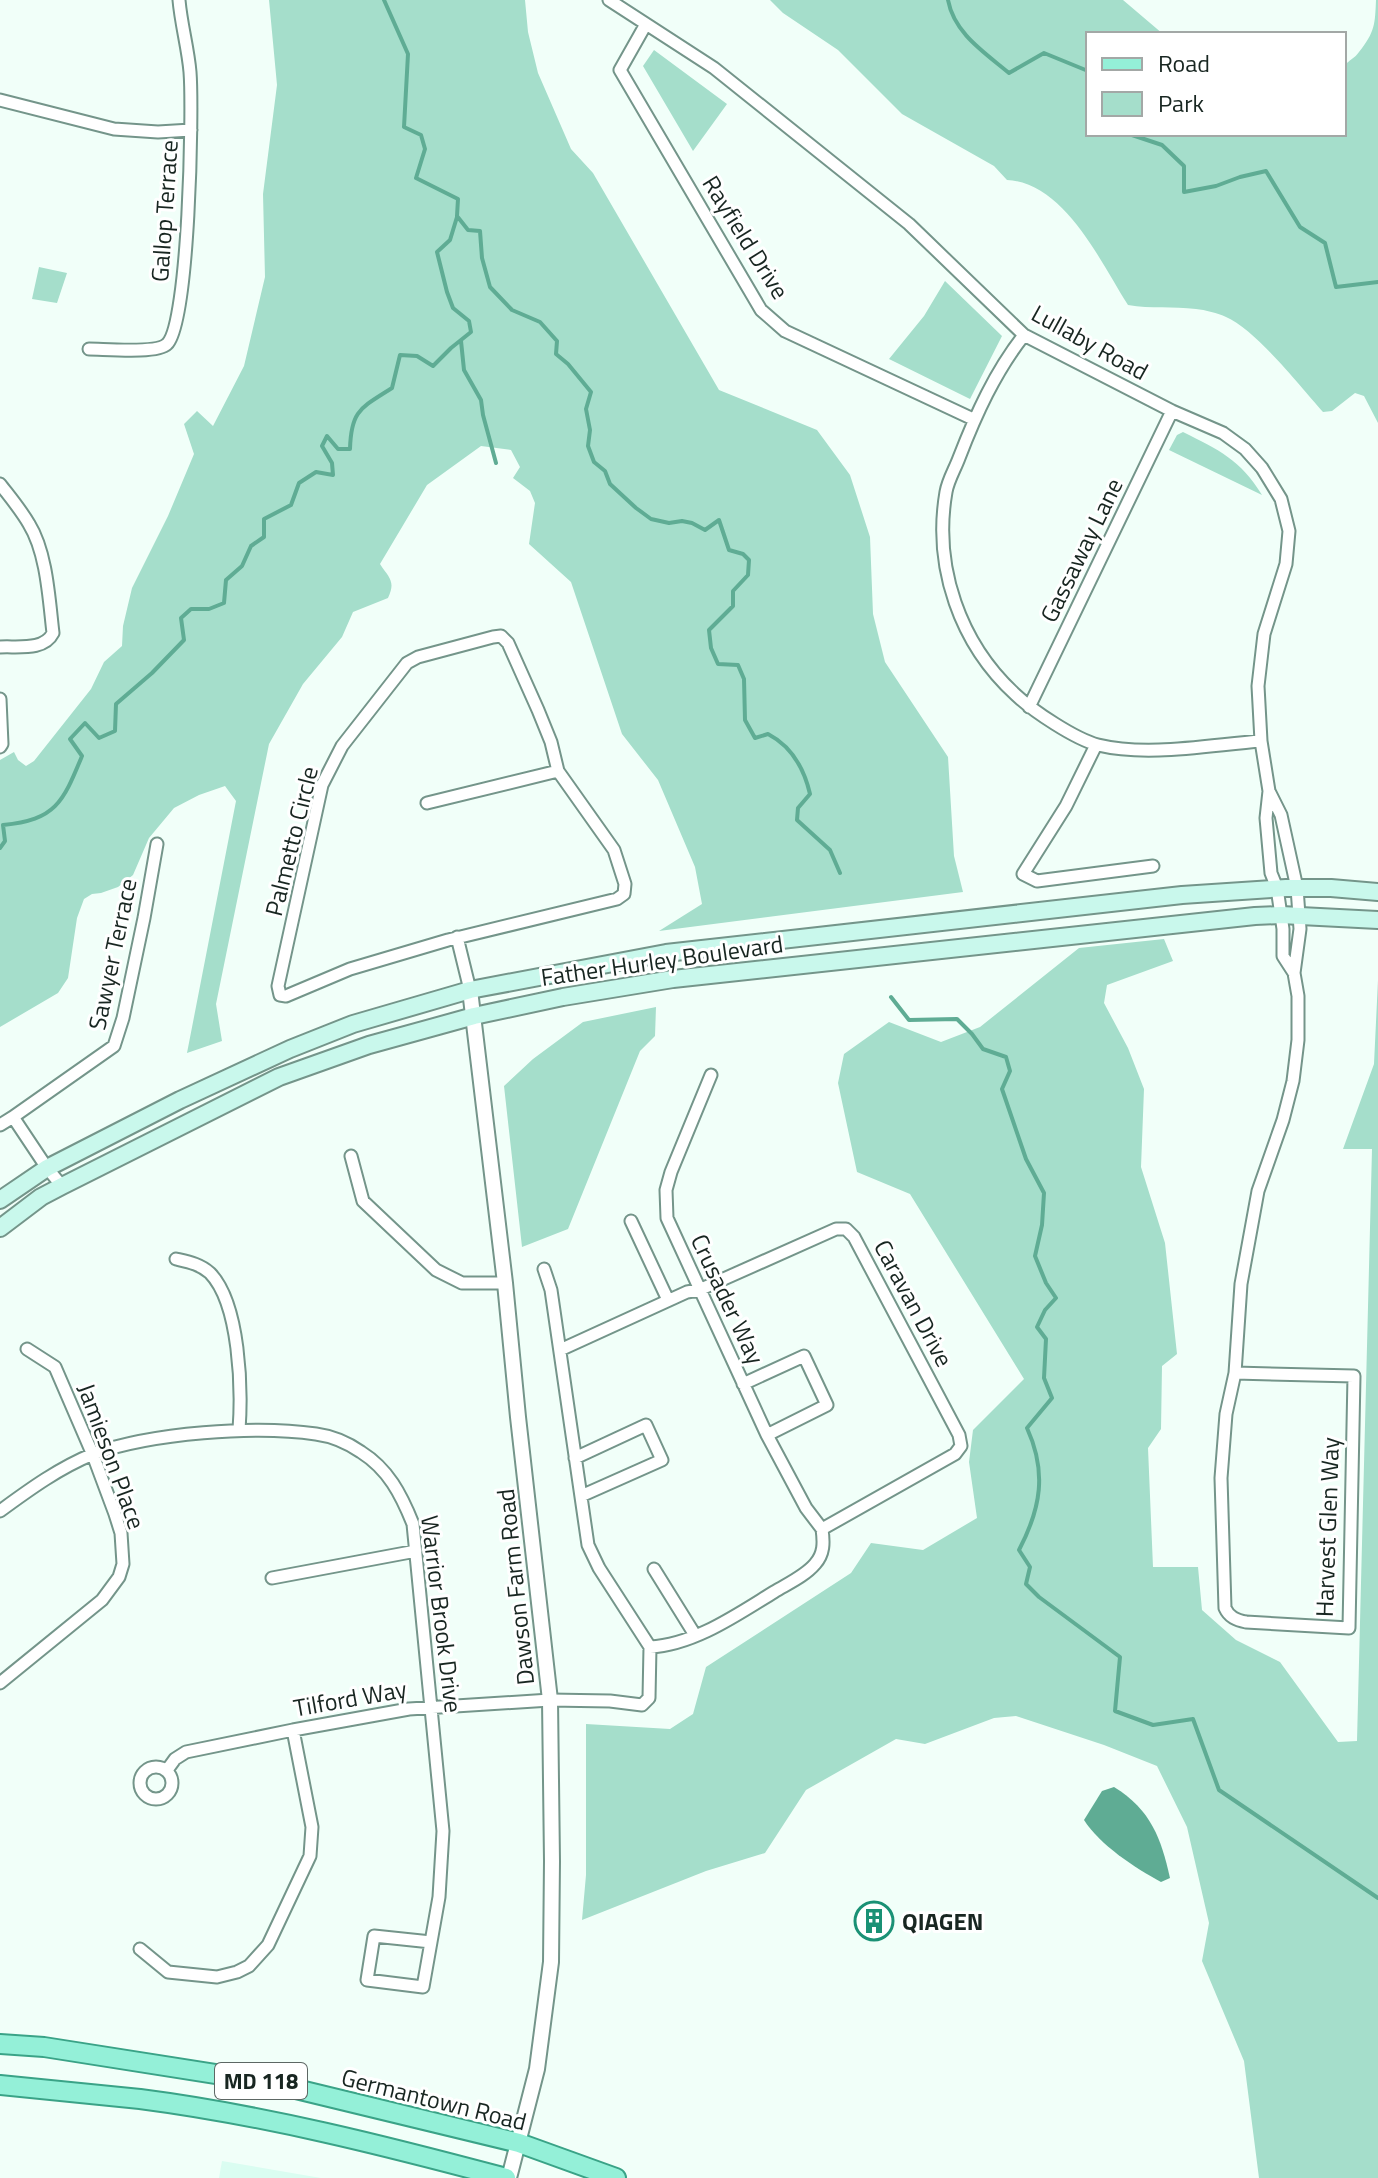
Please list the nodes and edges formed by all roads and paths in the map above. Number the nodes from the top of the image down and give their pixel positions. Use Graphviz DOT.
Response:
graph roads {
  1 [pos="179,0"];
  2 [pos="609,0"];
  3 [pos="646,24"];
  4 [pos="0,100"];
  5 [pos="191,130"];
  6 [pos="1024,335"];
  7 [pos="89,349"];
  8 [pos="1172,411"];
  9 [pos="973,419"];
  10 [pos="0,484"];
  11 [pos="0,647"];
  12 [pos="0,699"];
  13 [pos="1029,707"];
  14 [pos="1261,741"];
  15 [pos="1096,745"];
  16 [pos="0,747"];
  17 [pos="558,771"];
  18 [pos="1269,791"];
  19 [pos="427,803"];
  20 [pos="157,844"];
  21 [pos="1153,866"];
  22 [pos="1277,888"];
  23 [pos="1297,888"];
  24 [pos="1378,892"];
  25 [pos="1281,915"];
  26 [pos="1300,915"];
  27 [pos="1378,920"];
  28 [pos="457,937"];
  29 [pos="1294,973"];
  30 [pos="470,990"];
  31 [pos="474,1016"];
  32 [pos="711,1075"];
  33 [pos="13,1117"];
  34 [pos="0,1125"];
  35 [pos="351,1156"];
  36 [pos="47,1168"];
  37 [pos="62,1186"];
  38 [pos="0,1200"];
  39 [pos="631,1221"];
  40 [pos="0,1228"];
  41 [pos="176,1259"];
  42 [pos="544,1269"];
  43 [pos="505,1283"];
  44 [pos="699,1290"];
  45 [pos="668,1300"];
  46 [pos="27,1349"];
  47 [pos="560,1350"];
  48 [pos="1235,1373"];
  49 [pos="743,1384"];
  50 [pos="239,1430"];
  51 [pos="767,1435"];
  52 [pos="93,1455"];
  53 [pos="575,1458"];
  54 [pos="581,1496"];
  55 [pos="0,1511"];
  56 [pos="822,1529"];
  57 [pos="416,1551"];
  58 [pos="654,1569"];
  59 [pos="272,1578"];
  60 [pos="695,1635"];
  61 [pos="650,1647"];
  62 [pos="0,1683"];
  63 [pos="550,1700"];
  64 [pos="432,1708"];
  65 [pos="293,1730"];
  66 [pos="167,1770"];
  67 [pos="431,1942"];
  68 [pos="140,1949"];
  69 [pos="0,2044"];
  70 [pos="0,2085"];
  71 [pos="519,2143"];
  72 [pos="508,2178"];
  73 [pos="616,2178"];
  1 -- 5 [label="street, Gallop Terrace"];
  2 -- 3 [label="street, Lullaby Road"];
  3 -- 6 [label="street, Lullaby Road"];
  3 -- 9 [label="street, Rayfield Drive"];
  4 -- 5 [label="street"];
  5 -- 7 [label="street, Gallop Terrace"];
  6 -- 8 [label="street, Lullaby Road"];
  6 -- 9 [label="street"];
  8 -- 13 [label="street, Gassaway Lane"];
  8 -- 14 [label="street, Lullaby Road"];
  9 -- 13 [label="street"];
  10 -- 11 [label="street"];
  12 -- 16 [label="street"];
  13 -- 15 [label="street"];
  14 -- 15 [label="street"];
  14 -- 18 [label="street, Lullaby Road"];
  15 -- 21 [label="street"];
  17 -- 19 [label="street"];
  17 -- 28 [label="street, Palmetto Circle"];
  17 -- 28 [label="street, Palmetto Circle"];
  18 -- 22 [label="street, Lullaby Road"];
  18 -- 23 [label="street, Lullaby Road"];
  20 -- 33 [label="street, Sawyer Terrace"];
  22 -- 23 [label="main road, Father Hurley Boulevard"];
  22 -- 25 [label="street, Harvest Glen Way"];
  22 -- 30 [label="main road, Father Hurley Boulevard"];
  23 -- 24 [label="main road, Father Hurley Boulevard"];
  23 -- 26 [label="street, Harvest Glen Way"];
  25 -- 26 [label="main road, Father Hurley Boulevard"];
  25 -- 29 [label="street, Harvest Glen Way"];
  25 -- 31 [label="main road, Father Hurley Boulevard"];
  26 -- 27 [label="main road, Father Hurley Boulevard"];
  26 -- 29 [label="street, Harvest Glen Way"];
  28 -- 30 [label="street"];
  29 -- 48 [label="street, Harvest Glen Way"];
  30 -- 31 [label="street, Dawson Farm Road"];
  30 -- 36 [label="main road, Father Hurley Boulevard"];
  31 -- 37 [label="main road, Father Hurley Boulevard"];
  31 -- 43 [label="street, Dawson Farm Road"];
  32 -- 44 [label="street, Crusader Way"];
  33 -- 34 [label="street, Sawyer Terrace"];
  33 -- 36 [label="street"];
  35 -- 43 [label="street"];
  36 -- 37 [label="street"];
  36 -- 38 [label="main road, Father Hurley Boulevard"];
  37 -- 40 [label="main road, Father Hurley Boulevard"];
  39 -- 45 [label="street"];
  41 -- 50 [label="street"];
  42 -- 47 [label="street"];
  43 -- 63 [label="street, Dawson Farm Road"];
  44 -- 45 [label="street, Caravan Drive"];
  44 -- 49 [label="street, Crusader Way"];
  44 -- 56 [label="street, Caravan Drive"];
  45 -- 47 [label="street, Caravan Drive"];
  46 -- 52 [label="street, Jamieson Place"];
  47 -- 53 [label="street"];
  48 -- 48 [label="street, Harvest Glen Way"];
  49 -- 51 [label="street, Crusader Way"];
  49 -- 51 [label="street"];
  50 -- 52 [label="street, Warrior Brook Drive"];
  50 -- 57 [label="street, Warrior Brook Drive"];
  51 -- 56 [label="street, Crusader Way"];
  52 -- 55 [label="street, Warrior Brook Drive"];
  52 -- 62 [label="street, Jamieson Place"];
  53 -- 54 [label="street"];
  53 -- 54 [label="street"];
  54 -- 61 [label="street"];
  56 -- 60 [label="street"];
  57 -- 59 [label="street"];
  57 -- 64 [label="street, Warrior Brook Drive"];
  58 -- 60 [label="street"];
  60 -- 61 [label="street"];
  61 -- 63 [label="street"];
  63 -- 64 [label="street, Tilford Way"];
  63 -- 71 [label="street, Dawson Farm Road"];
  64 -- 65 [label="street, Tilford Way"];
  64 -- 67 [label="street, Warrior Brook Drive"];
  65 -- 66 [label="street, Tilford Way"];
  65 -- 68 [label="street"];
  67 -- 67 [label="street, Warrior Brook Drive"];
  69 -- 71 [label="main road, Germantown Road / MD 118"];
  70 -- 72 [label="main road, MD 118"];
  71 -- 72 [label="street, Dawson Farm Road"];
  71 -- 73 [label="main road, Germantown Road / MD 118"];
}
